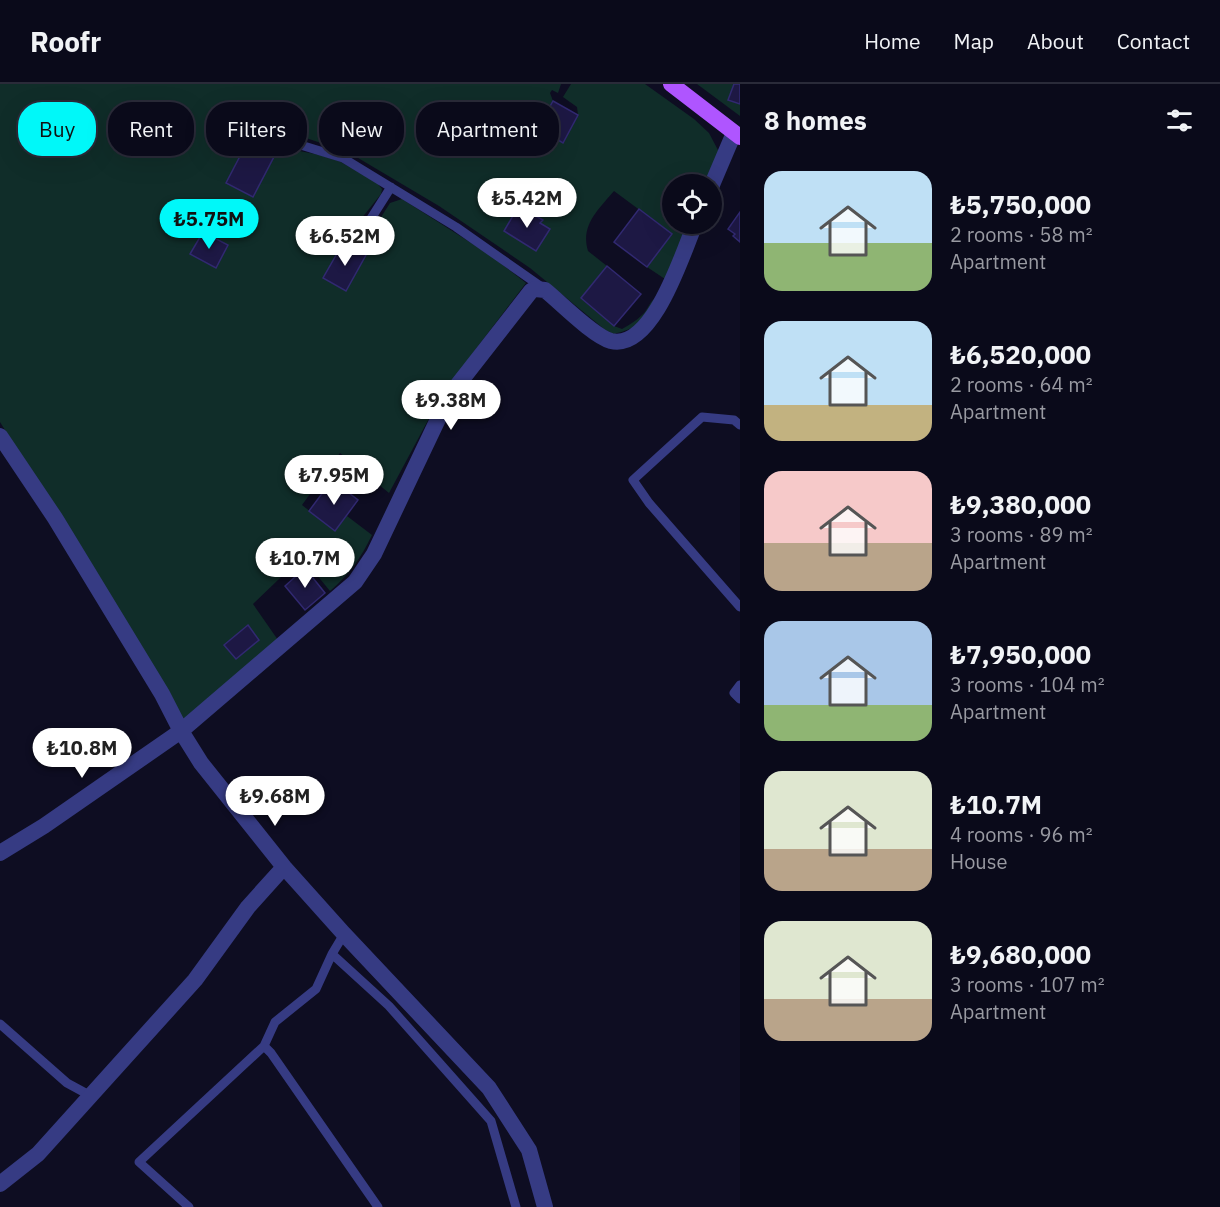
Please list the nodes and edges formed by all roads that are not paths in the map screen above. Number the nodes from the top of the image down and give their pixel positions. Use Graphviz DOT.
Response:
graph roads {
  1 [pos="670,84"];
  2 [pos="737,135"];
  3 [pos="307,148"];
  4 [pos="718,174"];
  5 [pos="392,187"];
  6 [pos="365,228"];
  7 [pos="691,234"];
  8 [pos="545,290"];
  9 [pos="740,425"];
  10 [pos="0,436"];
  11 [pos="740,607"];
  12 [pos="740,685"];
  13 [pos="740,699"];
  14 [pos="181,731"];
  15 [pos="0,853"];
  16 [pos="284,867"];
  17 [pos="344,934"];
  18 [pos="332,954"];
  19 [pos="0,1024"];
  20 [pos="264,1046"];
  21 [pos="91,1096"];
  22 [pos="0,1184"];
  23 [pos="189,1207"];
  24 [pos="378,1207"];
  25 [pos="516,1207"];
  26 [pos="545,1207"];
  1 -- 2 [label="main road"];
  2 -- 4 [label="street"];
  3 -- 5 [label="lane"];
  5 -- 6 [label="lane"];
  5 -- 8 [label="lane"];
  7 -- 8 [label="street"];
  8 -- 14 [label="street"];
  9 -- 11 [label="lane"];
  10 -- 14 [label="street"];
  12 -- 13 [label="lane"];
  14 -- 15 [label="street"];
  14 -- 16 [label="street"];
  16 -- 17 [label="street"];
  16 -- 21 [label="street"];
  17 -- 18 [label="lane"];
  17 -- 26 [label="street"];
  18 -- 20 [label="lane"];
  18 -- 25 [label="lane"];
  19 -- 21 [label="lane"];
  20 -- 23 [label="lane"];
  20 -- 24 [label="lane"];
  21 -- 22 [label="street"];
}
